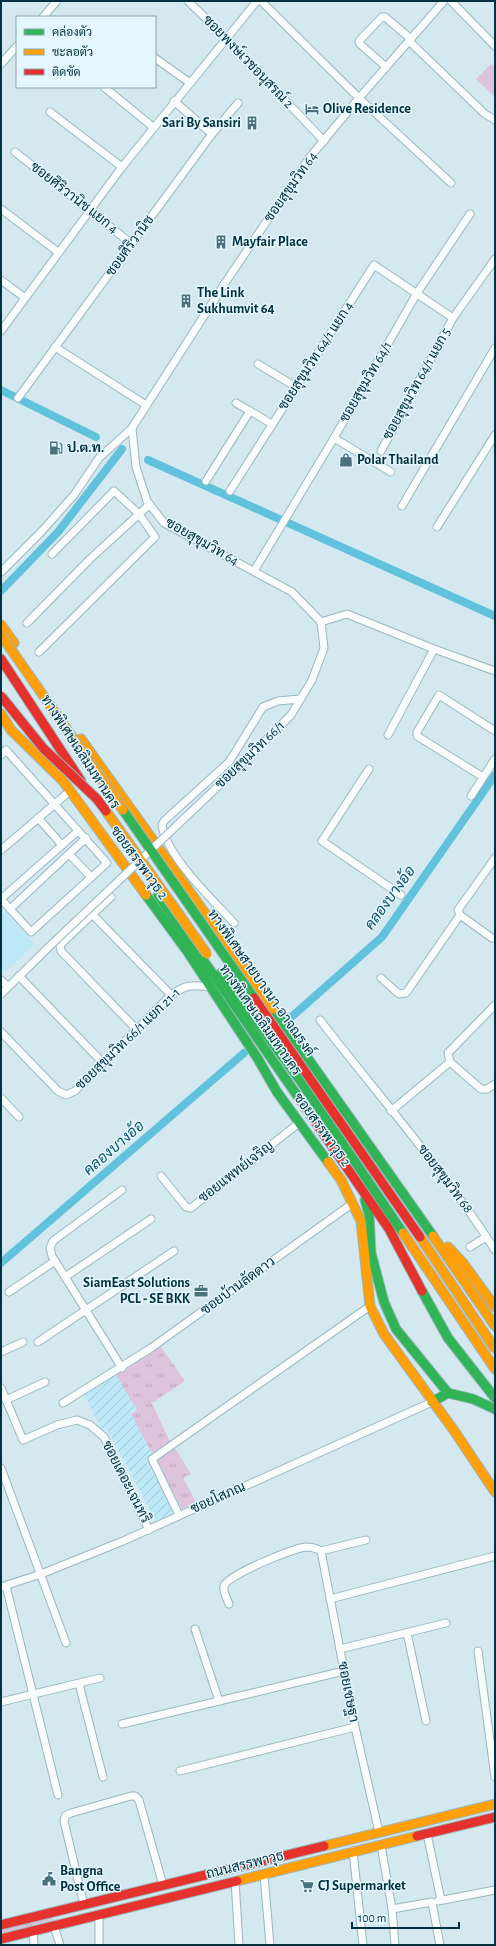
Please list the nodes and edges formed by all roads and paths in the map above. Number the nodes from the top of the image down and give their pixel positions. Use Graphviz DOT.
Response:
graph roads {
  1 [pos="57,1"];
  2 [pos="188,1"];
  3 [pos="257,1"];
  4 [pos="260,1"];
  5 [pos="444,1"];
  6 [pos="451,1"];
  7 [pos="44,16"];
  8 [pos="226,38"];
  9 [pos="410,40"];
  10 [pos="495,46"];
  11 [pos="14,54"];
  12 [pos="156,59"];
  13 [pos="1,64"];
  14 [pos="386,67"];
  15 [pos="190,83"];
  16 [pos="105,88"];
  17 [pos="359,98"];
  18 [pos="174,101"];
  19 [pos="238,102"];
  20 [pos="50,112"];
  21 [pos="495,120"];
  22 [pos="153,127"];
  23 [pos="212,134"];
  24 [pos="324,141"];
  25 [pos="15,152"];
  26 [pos="122,168"];
  27 [pos="451,183"];
  28 [pos="1,209"];
  29 [pos="89,210"];
  30 [pos="470,214"];
  31 [pos="132,244"];
  32 [pos="58,252"];
  33 [pos="495,259"];
  34 [pos="1,280"];
  35 [pos="417,293"];
  36 [pos="25,298"];
  37 [pos="453,318"];
  38 [pos="1,331"];
  39 [pos="55,347"];
  40 [pos="495,348"];
  41 [pos="258,364"];
  42 [pos="296,387"];
  43 [pos="18,398"];
  44 [pos="236,402"];
  45 [pos="146,405"];
  46 [pos="250,411"];
  47 [pos="272,424"];
  48 [pos="132,428"];
  49 [pos="495,435"];
  50 [pos="334,438"];
  51 [pos="381,451"];
  52 [pos="391,472"];
  53 [pos="206,481"];
  54 [pos="230,491"];
  55 [pos="149,505"];
  56 [pos="402,506"];
  57 [pos="139,514"];
  58 [pos="437,528"];
  59 [pos="52,554"];
  60 [pos="254,571"];
  61 [pos="1,572"];
  62 [pos="321,622"];
  63 [pos="27,623"];
  64 [pos="1,625"];
  65 [pos="1,635"];
  66 [pos="434,649"];
  67 [pos="39,652"];
  68 [pos="1,658"];
  69 [pos="495,671"];
  70 [pos="1,696"];
  71 [pos="300,699"];
  72 [pos="1,714"];
  73 [pos="495,731"];
  74 [pos="388,736"];
  75 [pos="1,754"];
  76 [pos="495,759"];
  77 [pos="369,769"];
  78 [pos="484,776"];
  79 [pos="70,791"];
  80 [pos="471,796"];
  81 [pos="97,799"];
  82 [pos="54,804"];
  83 [pos="38,818"];
  84 [pos="78,831"];
  85 [pos="86,838"];
  86 [pos="62,845"];
  87 [pos="1,850"];
  88 [pos="69,854"];
  89 [pos="495,858"];
  90 [pos="92,877"];
  91 [pos="401,895"];
  92 [pos="112,897"];
  93 [pos="1,899"];
  94 [pos="10,908"];
  95 [pos="93,915"];
  96 [pos="460,915"];
  97 [pos="234,923"];
  98 [pos="492,938"];
  99 [pos="19,976"];
  100 [pos="381,978"];
  101 [pos="1,980"];
  102 [pos="8,987"];
  103 [pos="210,987"];
  104 [pos="1,994"];
  105 [pos="171,996"];
  106 [pos="495,1005"];
  107 [pos="320,1020"];
  108 [pos="137,1030"];
  109 [pos="1,1032"];
  110 [pos="450,1062"];
  111 [pos="103,1063"];
  112 [pos="495,1084"];
  113 [pos="1,1098"];
  114 [pos="391,1111"];
  115 [pos="19,1117"];
  116 [pos="298,1123"];
  117 [pos="161,1176"];
  118 [pos="122,1190"];
  119 [pos="362,1191"];
  120 [pos="353,1203"];
  121 [pos="411,1206"];
  122 [pos="151,1219"];
  123 [pos="486,1237"];
  124 [pos="470,1247"];
  125 [pos="495,1250"];
  126 [pos="174,1251"];
  127 [pos="55,1261"];
  128 [pos="65,1277"];
  129 [pos="9,1292"];
  130 [pos="370,1306"];
  131 [pos="495,1307"];
  132 [pos="86,1310"];
  133 [pos="495,1326"];
  134 [pos="23,1342"];
  135 [pos="38,1342"];
  136 [pos="495,1349"];
  137 [pos="1,1352"];
  138 [pos="122,1368"];
  139 [pos="495,1369"];
  140 [pos="45,1382"];
  141 [pos="1,1388"];
  142 [pos="448,1393"];
  143 [pos="495,1398"];
  144 [pos="6,1400"];
  145 [pos="432,1402"];
  146 [pos="63,1403"];
  147 [pos="495,1409"];
  148 [pos="1,1468"];
  149 [pos="495,1492"];
  150 [pos="179,1515"];
  151 [pos="149,1530"];
  152 [pos="366,1540"];
  153 [pos="321,1551"];
  154 [pos="495,1556"];
  155 [pos="41,1574"];
  156 [pos="4,1587"];
  157 [pos="330,1599"];
  158 [pos="229,1604"];
  159 [pos="446,1623"];
  160 [pos="195,1629"];
  161 [pos="407,1633"];
  162 [pos="66,1643"];
  163 [pos="340,1650"];
  164 [pos="478,1650"];
  165 [pos="344,1671"];
  166 [pos="100,1678"];
  167 [pos="79,1684"];
  168 [pos="34,1695"];
  169 [pos="219,1700"];
  170 [pos="1,1702"];
  171 [pos="426,1721"];
  172 [pos="122,1724"];
  173 [pos="355,1727"];
  174 [pos="180,1771"];
  175 [pos="103,1777"];
  176 [pos="495,1777"];
  177 [pos="58,1796"];
  178 [pos="495,1804"];
  179 [pos="495,1817"];
  180 [pos="379,1832"];
  181 [pos="427,1834"];
  182 [pos="381,1845"];
  183 [pos="352,1852"];
  184 [pos="264,1875"];
  185 [pos="235,1881"];
  186 [pos="163,1885"];
  187 [pos="495,1890"];
  188 [pos="441,1900"];
  189 [pos="432,1902"];
  190 [pos="84,1905"];
  191 [pos="68,1908"];
  192 [pos="392,1909"];
  193 [pos="100,1915"];
  194 [pos="72,1922"];
  195 [pos="1,1924"];
  196 [pos="54,1926"];
  197 [pos="33,1931"];
  198 [pos="1,1939"];
  199 [pos="34,1945"];
  200 [pos="60,1945"];
  201 [pos="99,1945"];
  202 [pos="239,1945"];
  203 [pos="270,1945"];
  204 [pos="364,1945"];
  205 [pos="395,1945"];
  206 [pos="440,1945"];
  1 -- 7 [label="street"];
  2 -- 8 [label="street, ซอยพงษ์เวชอนุสรณ์ 2"];
  3 -- 8 [label="street"];
  4 -- 17 [label="street"];
  5 -- 9 [label="street, ซอยสุขุมวิท 64"];
  6 -- 10 [label="street"];
  8 -- 15 [label="street"];
  8 -- 24 [label="street, ซอยพงษ์เวชอนุสรณ์ 2"];
  9 -- 14 [label="street, ซอยสุขุมวิท 64"];
  9 -- 14 [label="street"];
  9 -- 21 [label="street"];
  11 -- 13 [label="street"];
  12 -- 15 [label="street"];
  14 -- 17 [label="street, ซอยสุขุมวิท 64"];
  15 -- 18 [label="street"];
  16 -- 22 [label="street"];
  17 -- 24 [label="street, ซอยสุขุมวิท 64"];
  17 -- 27 [label="street"];
  18 -- 22 [label="street"];
  18 -- 23 [label="street"];
  19 -- 23 [label="street, ซอยศิริวานิช"];
  20 -- 26 [label="street"];
  22 -- 26 [label="street"];
  23 -- 31 [label="street, ซอยศิริวานิช"];
  24 -- 45 [label="street, ซอยสุขุมวิท 64"];
  25 -- 29 [label="street, ซอยศิริวานิช แยก 4"];
  26 -- 29 [label="street"];
  28 -- 32 [label="street"];
  29 -- 31 [label="street, ซอยศิริวานิช แยก 4"];
  29 -- 32 [label="street"];
  30 -- 35 [label="street, ซอยสุขุมวิท 64/1"];
  31 -- 39 [label="street, ซอยศิริวานิช"];
  32 -- 36 [label="street"];
  33 -- 37 [label="street"];
  34 -- 36 [label="street"];
  35 -- 37 [label="street"];
  35 -- 42 [label="street, ซอยสุขุมวิท 64/1 แยก 4"];
  35 -- 50 [label="street, ซอยสุขุมวิท 64/1"];
  36 -- 38 [label="street"];
  37 -- 51 [label="street, ซอยสุขุมวิท 64/1 แยก 5"];
  39 -- 43 [label="street, ซอยศิริวานิช"];
  39 -- 45 [label="street"];
  40 -- 56 [label="street"];
  41 -- 42 [label="street"];
  42 -- 47 [label="street, ซอยสุขุมวิท 64/1 แยก 4"];
  44 -- 46 [label="street"];
  45 -- 48 [label="street, ซอยสุขุมวิท 64"];
  46 -- 47 [label="street"];
  46 -- 53 [label="street"];
  47 -- 54 [label="street, ซอยสุขุมวิท 64/1 แยก 4"];
  48 -- 55 [label="street, ซอยสุขุมวิท 64"];
  48 -- 61 [label="street, ซอยสุขุมวิท 64"];
  49 -- 58 [label="street"];
  50 -- 52 [label="street"];
  50 -- 60 [label="street, ซอยสุขุมวิท 64/1"];
  55 -- 57 [label="street"];
  55 -- 60 [label="street, ซอยสุขุมวิท 64"];
  57 -- 59 [label="street"];
  57 -- 63 [label="street"];
  57 -- 67 [label="street"];
  60 -- 62 [label="street, ซอยสุขุมวิท 64"];
  62 -- 66 [label="street"];
  62 -- 71 [label="street, ซอยสุขุมวิท 66/1"];
  64 -- 121 [label="main road, ทางพิเศษเฉลิมมหานคร"];
  65 -- 136 [label="main road, ทางพิเศษสายบางนา-อาจณรงค์, bridge"];
  66 -- 69 [label="street"];
  66 -- 74 [label="street"];
  68 -- 81 [label="main road, ทางพิเศษสายบางนา-อาจณรงค์, bridge"];
  68 -- 119 [label="main road, ทางพิเศษเฉลิมมหานคร"];
  70 -- 81 [label="main road, bridge"];
  71 -- 97 [label="street"];
  71 -- 99 [label="street, ซอยสุขุมวิท 66/1, bridge"];
  72 -- 79 [label="main road, ซอยสรรพาวุธ 2"];
  73 -- 78 [label="street"];
  75 -- 82 [label="street"];
  76 -- 78 [label="street"];
  77 -- 91 [label="street"];
  78 -- 80 [label="street"];
  79 -- 82 [label="street"];
  79 -- 103 [label="main road, ซอยสรรพาวุธ 2"];
  81 -- 139 [label="main road, ทางพิเศษสายบางนา-อาจณรงค์, bridge"];
  82 -- 83 [label="street"];
  82 -- 84 [label="street"];
  83 -- 86 [label="street"];
  83 -- 87 [label="street"];
  84 -- 85 [label="street"];
  84 -- 86 [label="street"];
  85 -- 88 [label="street"];
  85 -- 90 [label="street"];
  86 -- 93 [label="street"];
  88 -- 90 [label="street"];
  88 -- 94 [label="street"];
  89 -- 96 [label="street"];
  90 -- 94 [label="street"];
  92 -- 95 [label="street"];
  93 -- 94 [label="street"];
  95 -- 105 [label="street"];
  95 -- 108 [label="street"];
  96 -- 98 [label="street"];
  96 -- 100 [label="street"];
  99 -- 102 [label="street, ซอยสุขุมวิท 66/1"];
  99 -- 111 [label="street"];
  101 -- 102 [label="street"];
  102 -- 104 [label="street, ซอยสุขุมวิท 66/1"];
  103 -- 105 [label="street, ซอยสุขุมวิท 66/1 แยก 21-1"];
  103 -- 116 [label="main road, ซอยสรรพาวุธ 2"];
  105 -- 108 [label="street, ซอยสุขุมวิท 66/1 แยก 21-1"];
  106 -- 110 [label="street"];
  107 -- 114 [label="street, ซอยสุขุมวิท 68"];
  108 -- 111 [label="street, ซอยสุขุมวิท 66/1 แยก 21-1"];
  109 -- 111 [label="street, ซอยสุขุมวิท 66/1 แยก 21-1"];
  110 -- 112 [label="street"];
  110 -- 114 [label="street"];
  113 -- 115 [label="street"];
  114 -- 123 [label="street, ซอยสุขุมวิท 68"];
  116 -- 117 [label="street, ซอยแพทย์เจริญ"];
  116 -- 120 [label="main road, ซอยสรรพาวุธ 2"];
  118 -- 127 [label="street"];
  119 -- 142 [label="main road"];
  119 -- 143 [label="main road, ทางพิเศษเฉลิมมหานคร"];
  120 -- 130 [label="main road, ซอยสรรพาวุธ 2"];
  120 -- 138 [label="street, ซอยบ้านลัดดาว"];
  121 -- 131 [label="main road"];
  121 -- 133 [label="main road, ทางพิเศษเฉลิมมหานคร"];
  122 -- 128 [label="street"];
  123 -- 124 [label="street"];
  123 -- 125 [label="street, ซอยสุขุมวิท 68"];
  126 -- 132 [label="street"];
  127 -- 128 [label="street"];
  127 -- 129 [label="street"];
  128 -- 132 [label="street"];
  130 -- 145 [label="main road, ซอยสรรพาวุธ 2"];
  130 -- 150 [label="street"];
  132 -- 135 [label="street"];
  132 -- 138 [label="street"];
  134 -- 137 [label="street"];
  138 -- 146 [label="street, ซอยบ้านลัดดาว"];
  140 -- 144 [label="street"];
  141 -- 144 [label="street, ซอยเดอะเจนทริ"];
  142 -- 145 [label="main road"];
  142 -- 147 [label="main road"];
  144 -- 151 [label="street, ซอยเดอะเจนทริ"];
  145 -- 149 [label="main road, ซอยสรรพาวุธ 2"];
  145 -- 150 [label="street, ซอยโสภณ"];
  148 -- 155 [label="street"];
  150 -- 151 [label="street, ซอยโสภณ"];
  151 -- 155 [label="street, ซอยโสภณ"];
  152 -- 153 [label="street"];
  153 -- 157 [label="street, ซอยเชษฐา"];
  153 -- 158 [label="street"];
  154 -- 157 [label="street"];
  155 -- 156 [label="street, ซอยโสภณ"];
  155 -- 162 [label="street"];
  156 -- 168 [label="street"];
  157 -- 163 [label="street, ซอยเชษฐา"];
  159 -- 161 [label="street"];
  160 -- 169 [label="street"];
  161 -- 163 [label="street"];
  161 -- 171 [label="street"];
  163 -- 165 [label="street, ซอยเชษฐา"];
  164 -- 176 [label="street"];
  165 -- 169 [label="street"];
  165 -- 173 [label="street, ซอยเชษฐา"];
  166 -- 167 [label="street"];
  167 -- 168 [label="street"];
  167 -- 175 [label="street"];
  168 -- 170 [label="street"];
  168 -- 177 [label="street"];
  169 -- 172 [label="street"];
  173 -- 174 [label="street"];
  173 -- 180 [label="street, ซอยเชษฐา"];
  178 -- 180 [label="main road, ถนนสรรพาวุธ"];
  179 -- 181 [label="main road, ถนนสรรพาวุธ"];
  180 -- 182 [label="main road"];
  180 -- 186 [label="main road, ถนนสรรพาวุธ"];
  181 -- 182 [label="main road, ถนนสรรพาวุธ"];
  181 -- 188 [label="street"];
  182 -- 183 [label="main road, ถนนสรรพาวุธ"];
  182 -- 192 [label="street"];
  183 -- 184 [label="main road, ถนนสรรพาวุธ"];
  183 -- 204 [label="street"];
  184 -- 185 [label="main road, ถนนสรรพาวุธ"];
  184 -- 203 [label="street"];
  185 -- 193 [label="main road, ถนนสรรพาวุธ"];
  185 -- 202 [label="street"];
  186 -- 190 [label="main road, ถนนสรรพาวุธ"];
  186 -- 190 [label="street"];
  187 -- 188 [label="street"];
  188 -- 189 [label="street"];
  189 -- 192 [label="street"];
  189 -- 206 [label="street"];
  190 -- 191 [label="main road, ถนนสรรพาวุธ"];
  191 -- 194 [label="main road"];
  191 -- 195 [label="main road, ถนนสรรพาวุธ"];
  192 -- 205 [label="street"];
  193 -- 194 [label="main road, ถนนสรรพาวุธ"];
  193 -- 201 [label="street"];
  194 -- 196 [label="main road, ถนนสรรพาวุธ"];
  196 -- 197 [label="main road, ถนนสรรพาวุธ"];
  196 -- 200 [label="street"];
  197 -- 198 [label="main road, ถนนสรรพาวุธ"];
  197 -- 199 [label="street"];
}
